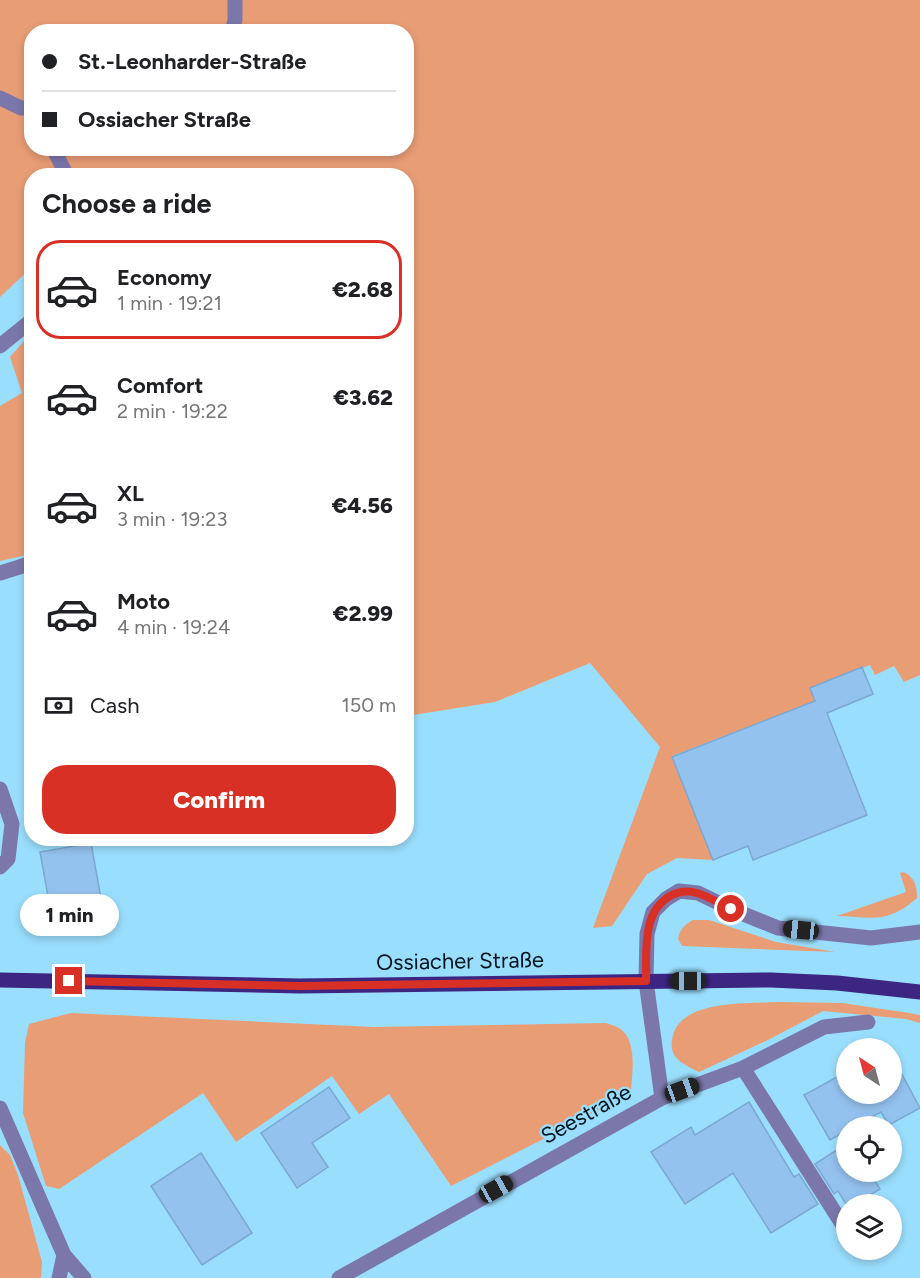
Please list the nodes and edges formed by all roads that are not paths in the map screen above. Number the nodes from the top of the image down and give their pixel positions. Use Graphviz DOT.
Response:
graph roads {
  1 [pos="235,0"];
  2 [pos="234,24"];
  3 [pos="0,98"];
  4 [pos="24,107"];
  5 [pos="24,326"];
  6 [pos="0,346"];
  7 [pos="24,565"];
  8 [pos="0,573"];
  9 [pos="0,789"];
  10 [pos="0,867"];
  11 [pos="920,932"];
  12 [pos="0,980"];
  13 [pos="646,981"];
  14 [pos="920,992"];
  15 [pos="868,1022"];
  16 [pos="742,1068"];
  17 [pos="662,1098"];
  18 [pos="1,1112"];
  19 [pos="836,1214"];
  20 [pos="64,1255"];
  21 [pos="58,1278"];
  22 [pos="84,1278"];
  23 [pos="339,1278"];
  1 -- 2 [label="street"];
  3 -- 4 [label="street"];
  5 -- 6 [label="street"];
  7 -- 8 [label="street"];
  9 -- 10 [label="street"];
  11 -- 13 [label="street"];
  12 -- 13 [label="main road, Ossiacher Straße"];
  13 -- 14 [label="main road, Ossiacher Straße"];
  13 -- 17 [label="street"];
  15 -- 16 [label="street, Seestraße"];
  16 -- 17 [label="street, Seestraße"];
  16 -- 19 [label="street"];
  17 -- 23 [label="street, Seestraße"];
  18 -- 20 [label="street"];
  20 -- 21 [label="street"];
  20 -- 22 [label="street"];
}
